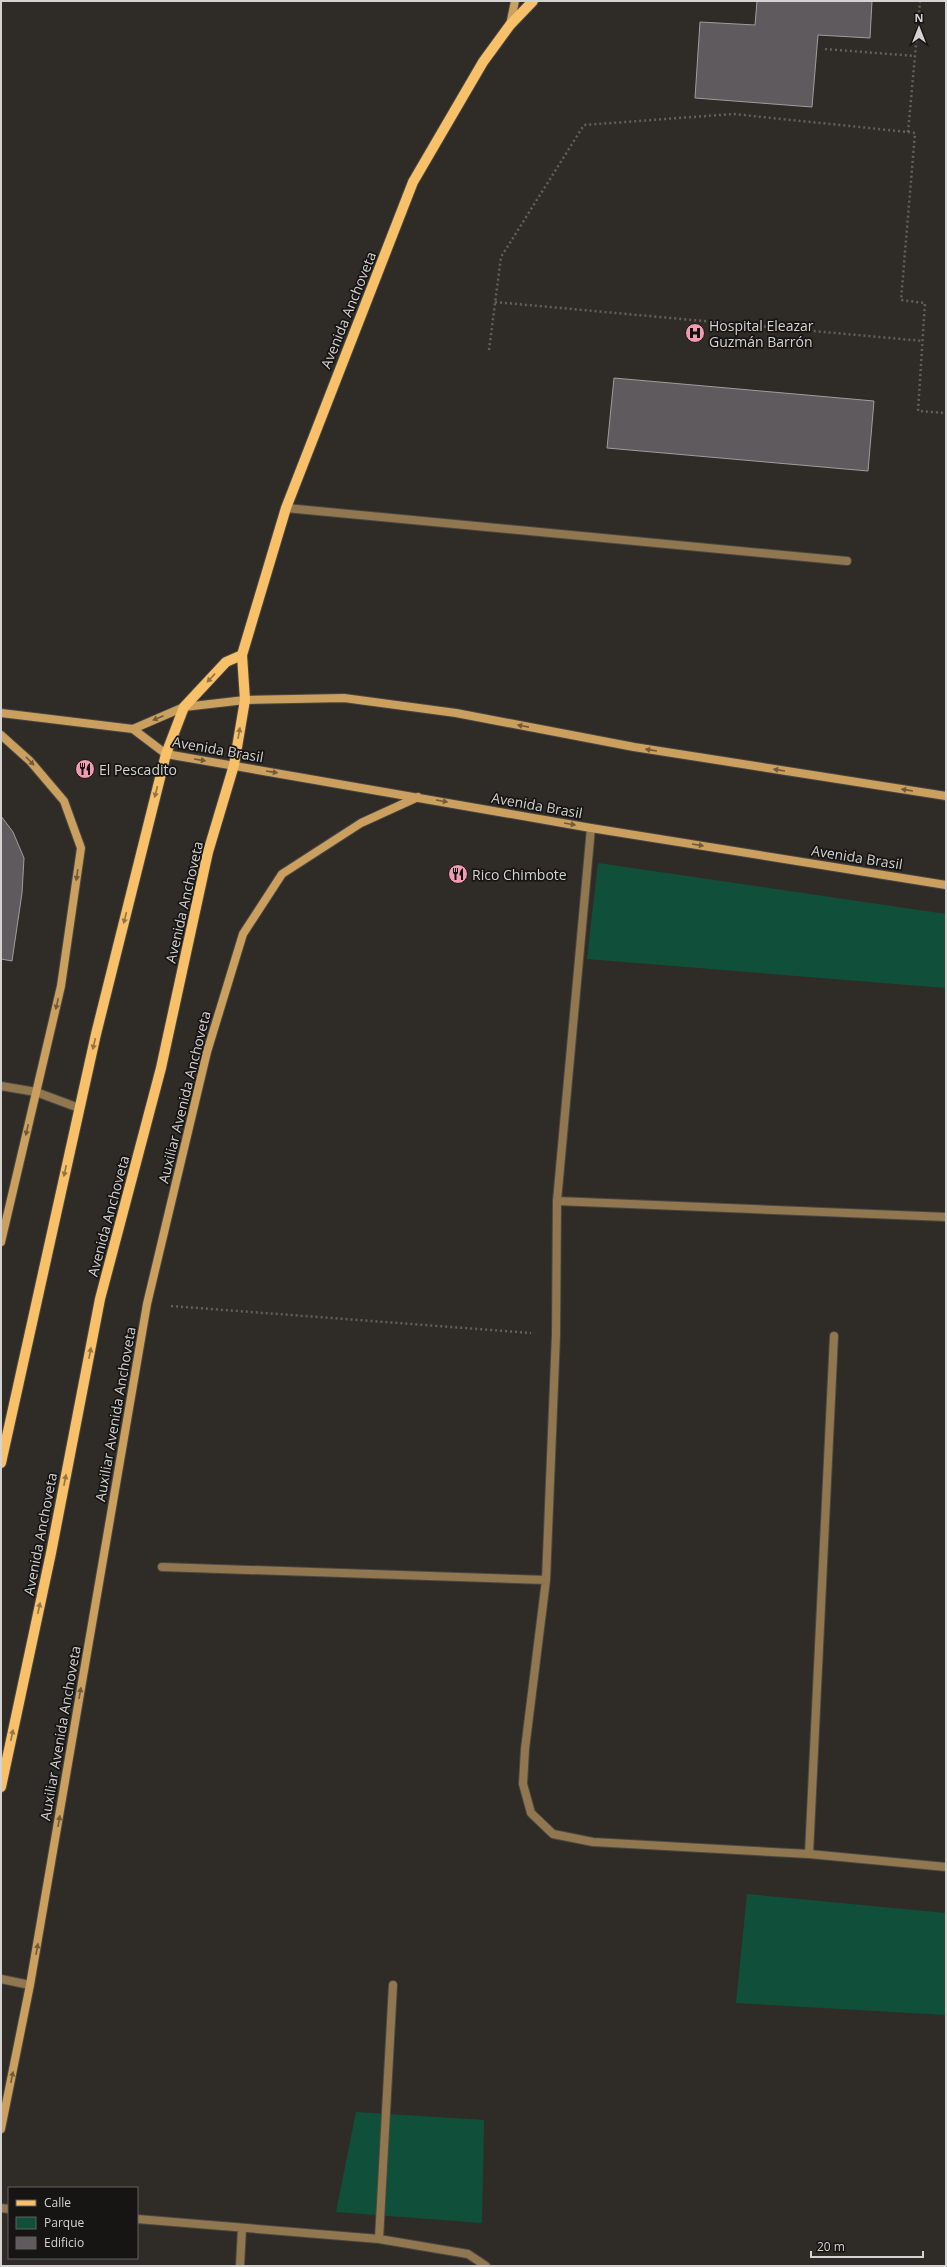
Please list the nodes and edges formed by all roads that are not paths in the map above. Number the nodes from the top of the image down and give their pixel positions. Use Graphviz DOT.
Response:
graph roads {
  1 [pos="515,1"];
  2 [pos="533,1"];
  3 [pos="510,25"];
  4 [pos="286,508"];
  5 [pos="848,561"];
  6 [pos="242,655"];
  7 [pos="245,700"];
  8 [pos="184,707"];
  9 [pos="1,712"];
  10 [pos="133,729"];
  11 [pos="1,735"];
  12 [pos="166,754"];
  13 [pos="234,765"];
  14 [pos="946,796"];
  15 [pos="418,797"];
  16 [pos="592,828"];
  17 [pos="946,885"];
  18 [pos="1,1086"];
  19 [pos="36,1092"];
  20 [pos="79,1108"];
  21 [pos="556,1201"];
  22 [pos="946,1218"];
  23 [pos="1,1242"];
  24 [pos="834,1336"];
  25 [pos="1,1463"];
  26 [pos="162,1567"];
  27 [pos="546,1580"];
  28 [pos="1,1787"];
  29 [pos="809,1854"];
  30 [pos="946,1868"];
  31 [pos="1,1979"];
  32 [pos="30,1985"];
  33 [pos="393,1985"];
  34 [pos="1,2129"];
  35 [pos="138,2219"];
  36 [pos="242,2228"];
  37 [pos="378,2239"];
  38 [pos="240,2266"];
  39 [pos="486,2266"];
  1 -- 3 [label="main road"];
  2 -- 3 [label="main road, Avenida Anchoveta"];
  3 -- 4 [label="main road, Avenida Anchoveta"];
  4 -- 5 [label="street"];
  4 -- 6 [label="main road, Avenida Anchoveta"];
  6 -- 7 [label="main road, Avenida Anchoveta"];
  6 -- 8 [label="main road, one-way"];
  7 -- 8 [label="main road, Avenida Brasil"];
  13 -- 7 [label="main road, Avenida Anchoveta, one-way"];
  14 -- 7 [label="main road, Avenida Brasil, one-way"];
  8 -- 10 [label="main road, Avenida Brasil, one-way"];
  8 -- 12 [label="main road"];
  9 -- 10 [label="main road, Avenida Brasil"];
  10 -- 12 [label="main road, Avenida Brasil"];
  11 -- 19 [label="main road, one-way"];
  12 -- 13 [label="main road, Avenida Brasil, one-way"];
  12 -- 20 [label="main road, one-way"];
  13 -- 15 [label="main road, Avenida Brasil, one-way"];
  28 -- 13 [label="main road, Avenida Anchoveta, one-way"];
  15 -- 16 [label="main road, Avenida Brasil, one-way"];
  32 -- 15 [label="main road, Auxiliar Avenida Anchoveta, one-way"];
  16 -- 17 [label="main road, Avenida Brasil, one-way"];
  16 -- 21 [label="street"];
  18 -- 19 [label="street"];
  19 -- 20 [label="street"];
  19 -- 23 [label="main road, one-way"];
  20 -- 25 [label="main road, one-way"];
  21 -- 22 [label="street"];
  21 -- 27 [label="street"];
  24 -- 29 [label="street"];
  26 -- 27 [label="street"];
  27 -- 29 [label="street"];
  29 -- 30 [label="street"];
  31 -- 32 [label="street"];
  34 -- 32 [label="main road, Auxiliar Avenida Anchoveta, one-way"];
  33 -- 37 [label="street"];
  35 -- 36 [label="street"];
  36 -- 37 [label="street"];
  36 -- 38 [label="street"];
  37 -- 39 [label="street"];
}
